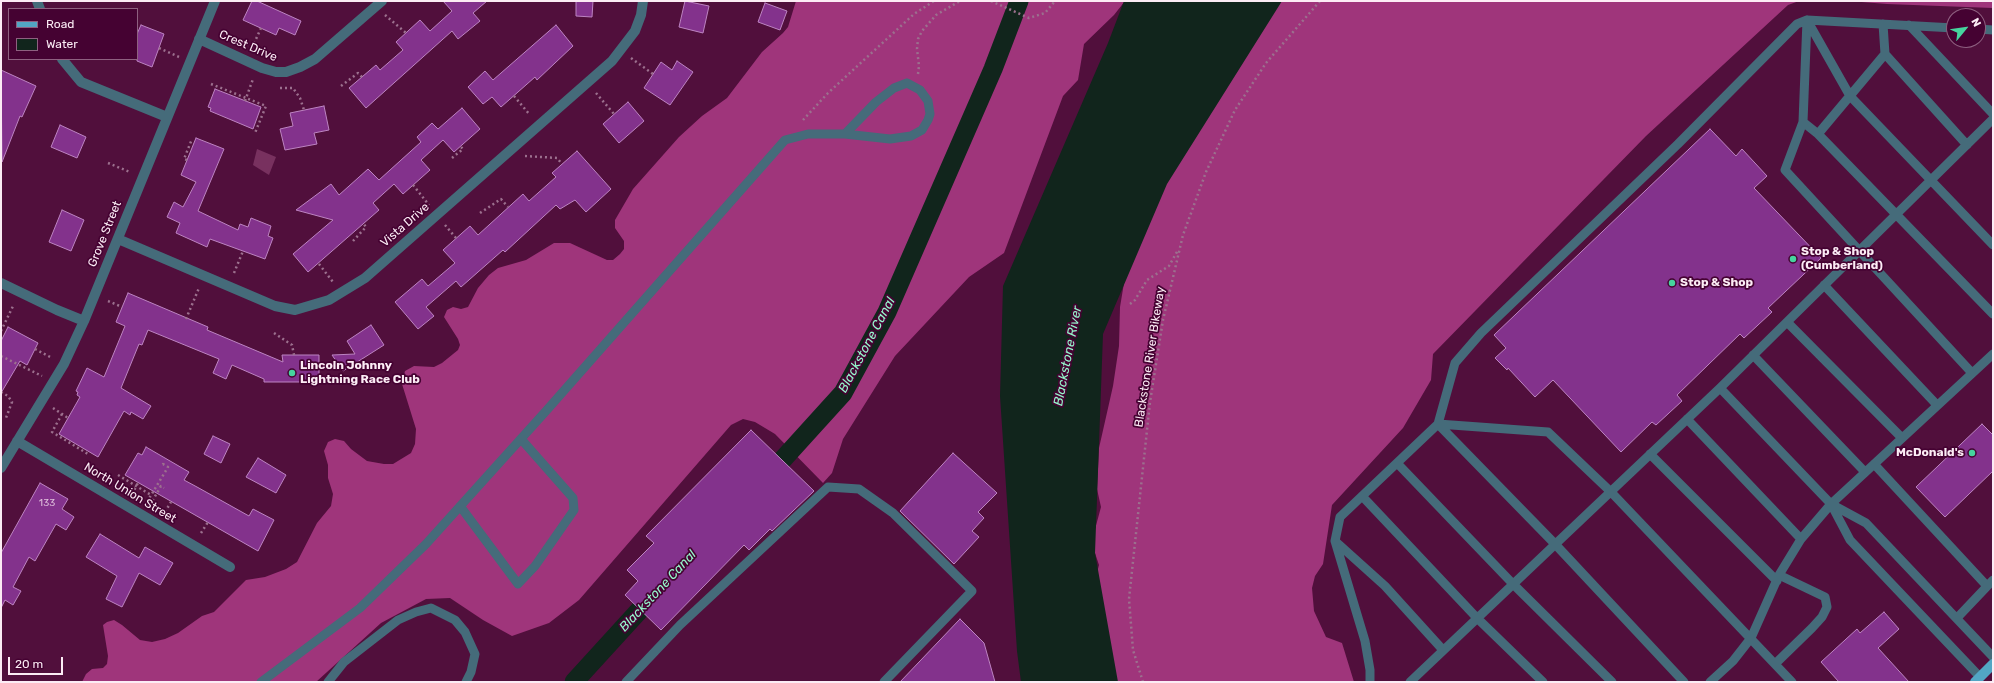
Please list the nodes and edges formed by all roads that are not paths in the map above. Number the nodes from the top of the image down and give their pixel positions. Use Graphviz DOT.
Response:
graph roads {
  1 [pos="215,1"];
  2 [pos="643,1"];
  3 [pos="379,4"];
  4 [pos="1807,20"];
  5 [pos="1882,24"];
  6 [pos="1909,25"];
  7 [pos="1946,27"];
  8 [pos="200,39"];
  9 [pos="1884,54"];
  10 [pos="63,60"];
  11 [pos="1850,96"];
  12 [pos="1993,114"];
  13 [pos="167,117"];
  14 [pos="1993,119"];
  15 [pos="1803,122"];
  16 [pos="845,134"];
  17 [pos="1818,134"];
  18 [pos="1967,144"];
  19 [pos="1930,181"];
  20 [pos="1896,214"];
  21 [pos="118,239"];
  22 [pos="1993,245"];
  23 [pos="1859,251"];
  24 [pos="1,283"];
  25 [pos="1824,285"];
  26 [pos="1993,314"];
  27 [pos="84,321"];
  28 [pos="1787,322"];
  29 [pos="1993,354"];
  30 [pos="1753,355"];
  31 [pos="1972,373"];
  32 [pos="1720,388"];
  33 [pos="1937,405"];
  34 [pos="1687,419"];
  35 [pos="1438,424"];
  36 [pos="1902,438"];
  37 [pos="17,440"];
  38 [pos="521,440"];
  39 [pos="1650,454"];
  40 [pos="1397,463"];
  41 [pos="1874,464"];
  42 [pos="1,468"];
  43 [pos="1865,472"];
  44 [pos="1611,492"];
  45 [pos="1362,496"];
  46 [pos="1831,504"];
  47 [pos="460,506"];
  48 [pos="1801,539"];
  49 [pos="1335,541"];
  50 [pos="1555,544"];
  51 [pos="230,567"];
  52 [pos="1778,578"];
  53 [pos="1990,583"];
  54 [pos="1513,584"];
  55 [pos="1477,618"];
  56 [pos="1956,618"];
  57 [pos="1751,638"];
  58 [pos="1443,650"];
  59 [pos="1993,657"];
  60 [pos="1775,664"];
  61 [pos="1993,664"];
  62 [pos="1977,679"];
  63 [pos="261,682"];
  64 [pos="328,682"];
  65 [pos="466,682"];
  66 [pos="626,682"];
  67 [pos="884,682"];
  68 [pos="1370,682"];
  69 [pos="1410,682"];
  70 [pos="1543,682"];
  71 [pos="1612,682"];
  72 [pos="1684,682"];
  73 [pos="1710,682"];
  74 [pos="1792,682"];
  1 -- 8 [label="street, Grove Street"];
  2 -- 21 [label="street, Vista Drive"];
  3 -- 8 [label="street, Crest Drive"];
  4 -- 5 [label="lane"];
  4 -- 11 [label="lane"];
  4 -- 15 [label="lane"];
  4 -- 35 [label="lane"];
  5 -- 6 [label="lane"];
  5 -- 9 [label="lane"];
  6 -- 7 [label="lane"];
  6 -- 12 [label="lane"];
  8 -- 13 [label="street, Grove Street"];
  9 -- 11 [label="lane"];
  9 -- 18 [label="lane"];
  10 -- 13 [label="street"];
  11 -- 17 [label="lane"];
  11 -- 19 [label="lane"];
  13 -- 21 [label="street, Grove Street"];
  14 -- 18 [label="lane"];
  15 -- 17 [label="lane"];
  15 -- 23 [label="lane"];
  16 -- 16 [label="lane"];
  16 -- 38 [label="lane"];
  17 -- 20 [label="lane"];
  18 -- 19 [label="lane"];
  19 -- 20 [label="lane"];
  19 -- 22 [label="lane"];
  20 -- 23 [label="lane"];
  20 -- 26 [label="lane"];
  21 -- 27 [label="street, Grove Street"];
  23 -- 25 [label="lane"];
  23 -- 31 [label="lane"];
  24 -- 27 [label="street"];
  25 -- 28 [label="lane"];
  25 -- 33 [label="lane"];
  27 -- 37 [label="street, Grove Street"];
  28 -- 30 [label="lane"];
  28 -- 36 [label="lane"];
  29 -- 31 [label="lane"];
  30 -- 32 [label="lane"];
  30 -- 43 [label="lane"];
  31 -- 33 [label="lane"];
  32 -- 34 [label="lane"];
  32 -- 46 [label="lane"];
  33 -- 36 [label="lane"];
  34 -- 39 [label="lane"];
  34 -- 48 [label="lane"];
  35 -- 40 [label="lane"];
  35 -- 44 [label="lane"];
  35 -- 50 [label="lane"];
  36 -- 41 [label="lane"];
  37 -- 42 [label="street, Grove Street"];
  37 -- 51 [label="street, North Union Street"];
  38 -- 47 [label="lane"];
  38 -- 47 [label="lane"];
  39 -- 44 [label="lane"];
  39 -- 52 [label="lane"];
  40 -- 45 [label="lane"];
  40 -- 54 [label="lane"];
  41 -- 43 [label="lane"];
  41 -- 53 [label="lane"];
  43 -- 46 [label="lane"];
  44 -- 50 [label="lane"];
  44 -- 57 [label="lane"];
  45 -- 49 [label="lane"];
  45 -- 55 [label="lane"];
  46 -- 48 [label="lane"];
  46 -- 56 [label="lane"];
  46 -- 62 [label="lane"];
  47 -- 63 [label="lane"];
  48 -- 52 [label="lane"];
  49 -- 58 [label="lane"];
  49 -- 68 [label="lane"];
  50 -- 54 [label="lane"];
  50 -- 72 [label="lane"];
  52 -- 57 [label="lane"];
  52 -- 60 [label="lane"];
  53 -- 56 [label="lane"];
  54 -- 55 [label="lane"];
  54 -- 71 [label="lane"];
  55 -- 58 [label="lane"];
  55 -- 70 [label="lane"];
  56 -- 59 [label="lane"];
  57 -- 60 [label="lane"];
  57 -- 73 [label="lane"];
  58 -- 69 [label="lane"];
  60 -- 74 [label="lane"];
  61 -- 62 [label="main road"];
  64 -- 65 [label="lane"];
  66 -- 67 [label="lane"];
}
